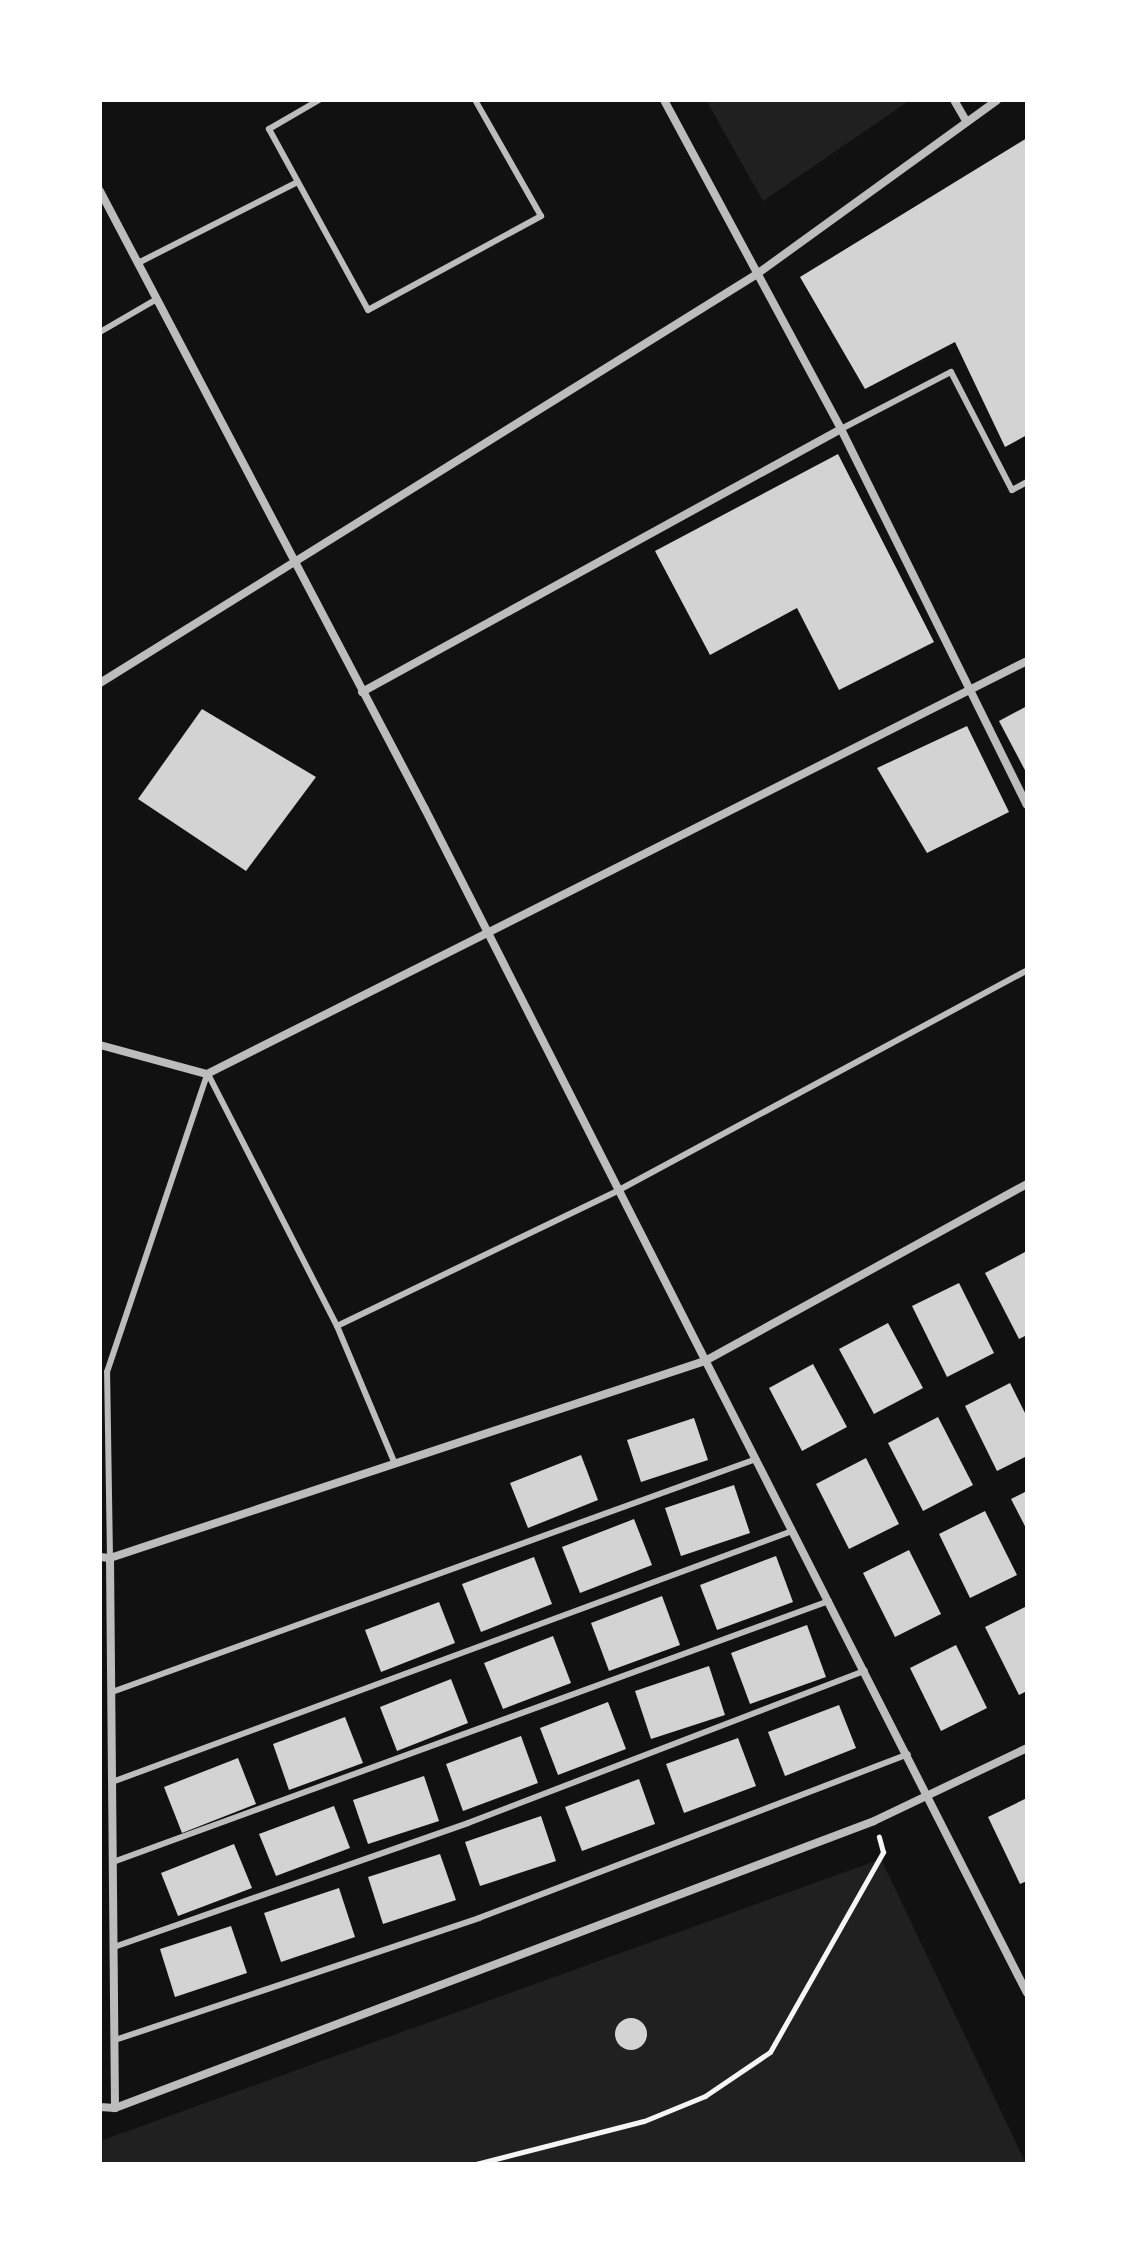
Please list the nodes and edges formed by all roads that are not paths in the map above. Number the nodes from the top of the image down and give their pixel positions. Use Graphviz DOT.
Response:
graph roads {
  1 [pos="319,100"];
  2 [pos="475,100"];
  3 [pos="664,100"];
  4 [pos="954,100"];
  5 [pos="997,100"];
  6 [pos="966,121"];
  7 [pos="298,182"];
  8 [pos="100,191"];
  9 [pos="138,263"];
  10 [pos="757,274"];
  11 [pos="157,299"];
  12 [pos="100,332"];
  13 [pos="841,429"];
  14 [pos="1027,482"];
  15 [pos="293,560"];
  16 [pos="1027,661"];
  17 [pos="100,683"];
  18 [pos="969,691"];
  19 [pos="362,692"];
  20 [pos="1027,805"];
  21 [pos="490,937"];
  22 [pos="1027,970"];
  23 [pos="100,1045"];
  24 [pos="207,1074"];
  25 [pos="1027,1184"];
  26 [pos="619,1190"];
  27 [pos="337,1326"];
  28 [pos="705,1361"];
  29 [pos="104,1372"];
  30 [pos="756,1459"];
  31 [pos="395,1464"];
  32 [pos="792,1531"];
  33 [pos="100,1557"];
  34 [pos="110,1558"];
  35 [pos="829,1601"];
  36 [pos="865,1671"];
  37 [pos="112,1692"];
  38 [pos="1027,1748"];
  39 [pos="908,1754"];
  40 [pos="112,1782"];
  41 [pos="930,1797"];
  42 [pos="113,1862"];
  43 [pos="114,1947"];
  44 [pos="1027,1993"];
  45 [pos="115,2040"];
  46 [pos="100,2107"];
  47 [pos="115,2108"];
  1 -- 7 [label="lane"];
  2 -- 7 [label="lane"];
  3 -- 10 [label="street"];
  4 -- 6 [label="street"];
  5 -- 6 [label="street"];
  6 -- 10 [label="street"];
  7 -- 9 [label="lane"];
  8 -- 9 [label="street"];
  9 -- 11 [label="street"];
  10 -- 13 [label="street"];
  10 -- 15 [label="street"];
  11 -- 12 [label="lane"];
  11 -- 15 [label="street"];
  13 -- 14 [label="lane"];
  13 -- 18 [label="street"];
  13 -- 19 [label="street"];
  15 -- 17 [label="street"];
  15 -- 19 [label="street"];
  16 -- 18 [label="street"];
  18 -- 20 [label="street"];
  18 -- 21 [label="street"];
  19 -- 21 [label="street"];
  21 -- 24 [label="street"];
  21 -- 26 [label="street"];
  22 -- 26 [label="lane"];
  23 -- 24 [label="street"];
  24 -- 27 [label="lane"];
  24 -- 29 [label="lane"];
  25 -- 28 [label="street"];
  26 -- 27 [label="lane"];
  26 -- 28 [label="street"];
  27 -- 31 [label="lane"];
  28 -- 30 [label="street"];
  28 -- 31 [label="street"];
  29 -- 34 [label="lane"];
  30 -- 32 [label="street"];
  30 -- 37 [label="lane"];
  31 -- 34 [label="street"];
  32 -- 35 [label="street"];
  32 -- 40 [label="lane"];
  33 -- 34 [label="street"];
  34 -- 37 [label="street"];
  35 -- 36 [label="street"];
  35 -- 42 [label="lane"];
  36 -- 39 [label="street"];
  36 -- 43 [label="lane"];
  37 -- 40 [label="street"];
  38 -- 41 [label="street"];
  39 -- 41 [label="street"];
  39 -- 45 [label="lane"];
  40 -- 42 [label="street"];
  41 -- 44 [label="street"];
  41 -- 47 [label="street"];
  42 -- 43 [label="street"];
  43 -- 45 [label="street"];
  45 -- 47 [label="street"];
  46 -- 47 [label="street"];
}
